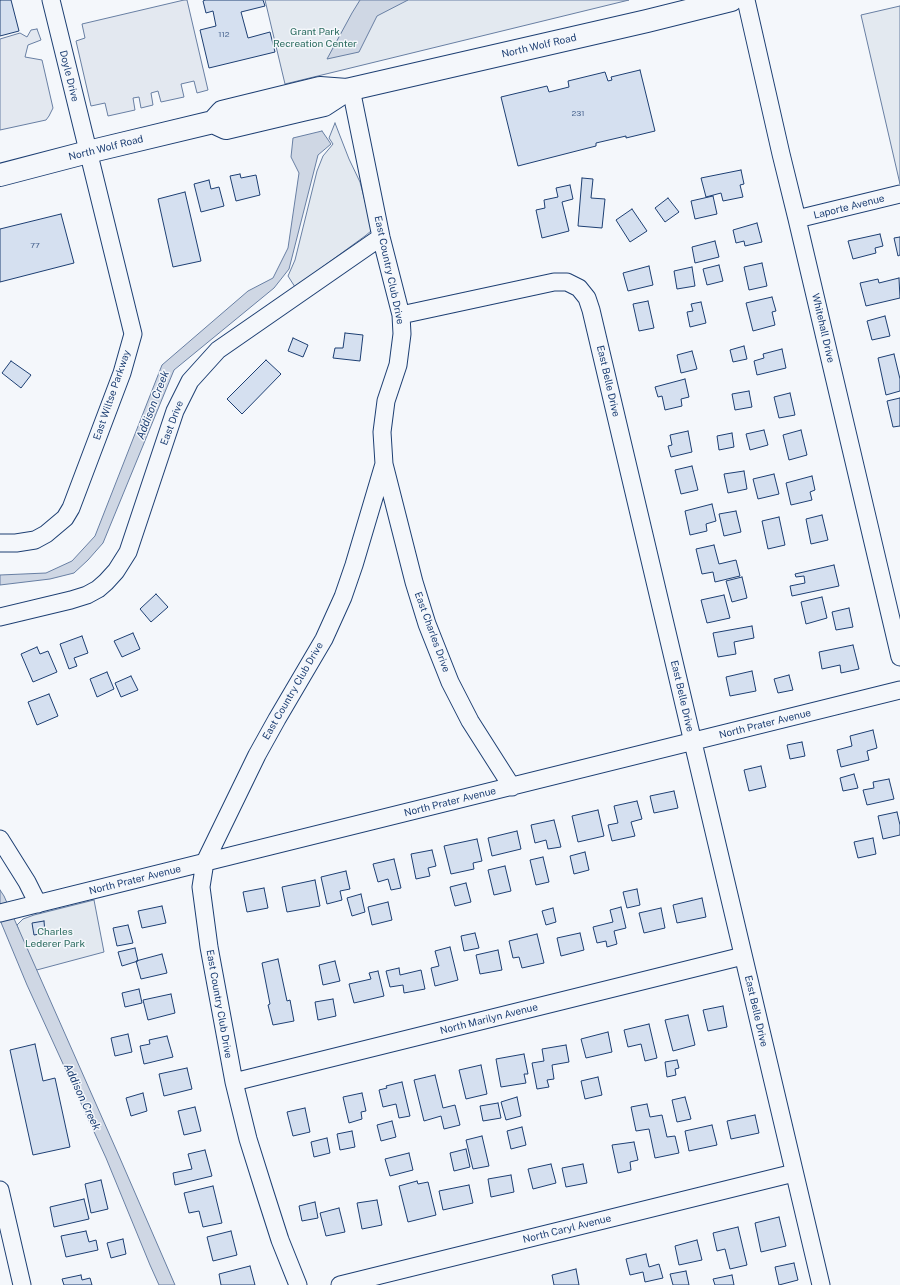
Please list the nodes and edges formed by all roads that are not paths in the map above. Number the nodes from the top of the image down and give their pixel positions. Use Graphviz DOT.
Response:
graph roads {
  1 [pos="51,0"];
  2 [pos="731,0"];
  3 [pos="746,0"];
  4 [pos="349,90"];
  5 [pos="88,152"];
  6 [pos="0,175"];
  7 [pos="900,194"];
  8 [pos="797,219"];
  9 [pos="381,237"];
  10 [pos="401,315"];
  11 [pos="384,464"];
  12 [pos="0,543"];
  13 [pos="0,617"];
  14 [pos="900,657"];
  15 [pos="900,690"];
  16 [pos="693,742"];
  17 [pos="512,786"];
  18 [pos="0,839"];
  19 [pos="205,862"];
  20 [pos="38,904"];
  21 [pos="0,913"];
  22 [pos="743,956"];
  23 [pos="234,1082"];
  24 [pos="794,1173"];
  25 [pos="0,1190"];
  26 [pos="22,1285"];
  27 [pos="298,1285"];
  28 [pos="340,1285"];
  29 [pos="821,1285"];
  1 -- 5 [label="street, Doyle Drive"];
  2 -- 4 [label="main road, North Wolf Road"];
  3 -- 8 [label="street, Whitehall Drive"];
  4 -- 5 [label="main road, North Wolf Road"];
  4 -- 9 [label="street, East Country Club Drive"];
  5 -- 6 [label="main road, North Wolf Road"];
  5 -- 12 [label="street, East Wiltse Parkway"];
  7 -- 8 [label="street, Laporte Avenue"];
  8 -- 14 [label="street, Whitehall Drive"];
  9 -- 10 [label="street, East Country Club Drive"];
  9 -- 13 [label="street, East Drive"];
  10 -- 11 [label="street, East Country Club Drive"];
  10 -- 16 [label="street, East Belle Drive"];
  11 -- 17 [label="street, East Charles Drive"];
  11 -- 19 [label="street, East Country Club Drive"];
  15 -- 16 [label="street, North Prater Avenue"];
  16 -- 17 [label="street, North Prater Avenue"];
  16 -- 22 [label="street, East Belle Drive"];
  17 -- 19 [label="street, North Prater Avenue"];
  18 -- 20 [label="street"];
  19 -- 20 [label="street, North Prater Avenue"];
  19 -- 23 [label="street, East Country Club Drive"];
  20 -- 21 [label="street, North Prater Avenue"];
  22 -- 23 [label="street, North Marilyn Avenue"];
  22 -- 24 [label="street, East Belle Drive"];
  23 -- 27 [label="street, East Country Club Drive"];
  24 -- 28 [label="street, North Caryl Avenue"];
  24 -- 29 [label="street, East Belle Drive"];
  25 -- 26 [label="street"];
}
